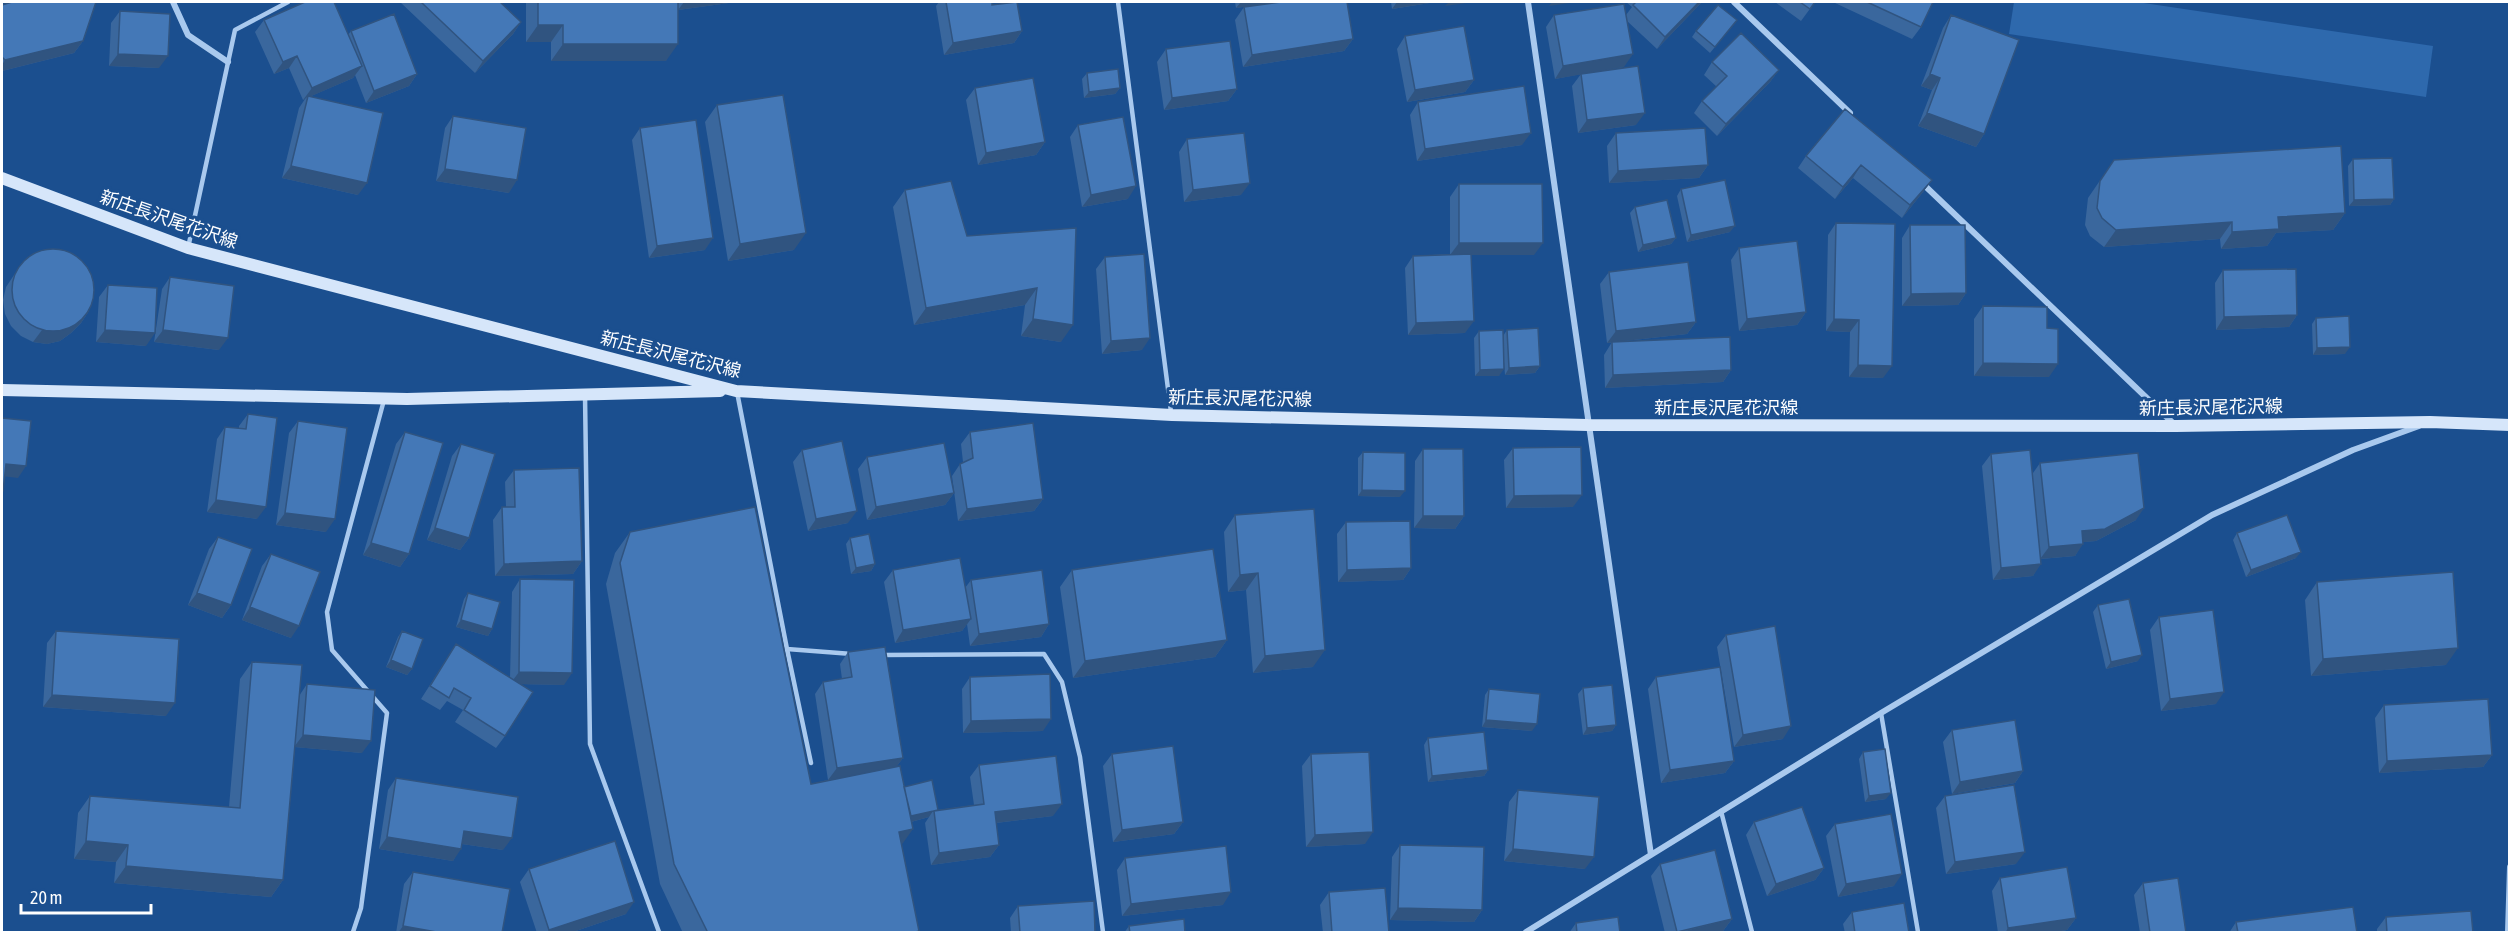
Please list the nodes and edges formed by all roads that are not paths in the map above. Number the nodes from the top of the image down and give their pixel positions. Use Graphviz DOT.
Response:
graph roads {
  1 [pos="173,2"];
  2 [pos="288,2"];
  3 [pos="1118,2"];
  4 [pos="1528,2"];
  5 [pos="1734,2"];
  6 [pos="228,62"];
  7 [pos="1853,116"];
  8 [pos="2,178"];
  9 [pos="1921,181"];
  10 [pos="188,248"];
  11 [pos="2,390"];
  12 [pos="736,391"];
  13 [pos="585,395"];
  14 [pos="384,399"];
  15 [pos="1172,415"];
  16 [pos="2430,422"];
  17 [pos="1588,425"];
  18 [pos="2510,425"];
  19 [pos="2176,426"];
  20 [pos="787,649"];
  21 [pos="856,654"];
  22 [pos="880,655"];
  23 [pos="1881,713"];
  24 [pos="811,763"];
  25 [pos="1721,811"];
  26 [pos="1651,855"];
  27 [pos="2510,867"];
  28 [pos="2509,893"];
  29 [pos="354,933"];
  30 [pos="659,933"];
  31 [pos="1103,933"];
  32 [pos="1526,933"];
  33 [pos="1752,933"];
  34 [pos="1918,933"];
  35 [pos="2508,933"];
  1 -- 6 [label="street"];
  2 -- 6 [label="lane"];
  3 -- 15 [label="lane"];
  4 -- 17 [label="street"];
  5 -- 7 [label="street"];
  6 -- 10 [label="lane"];
  8 -- 10 [label="main road, 新庄長沢尾花沢線"];
  9 -- 19 [label="street"];
  10 -- 12 [label="main road, 新庄長沢尾花沢線"];
  11 -- 14 [label="main road"];
  12 -- 13 [label="main road"];
  12 -- 15 [label="main road, 新庄長沢尾花沢線"];
  12 -- 20 [label="lane"];
  13 -- 14 [label="main road"];
  13 -- 30 [label="lane"];
  14 -- 29 [label="lane"];
  15 -- 17 [label="main road, 新庄長沢尾花沢線"];
  16 -- 18 [label="main road, 新庄長沢尾花沢線"];
  16 -- 19 [label="main road, 新庄長沢尾花沢線"];
  16 -- 23 [label="street"];
  17 -- 19 [label="main road, 新庄長沢尾花沢線"];
  17 -- 26 [label="street"];
  20 -- 21 [label="lane"];
  20 -- 24 [label="lane"];
  22 -- 31 [label="lane"];
  23 -- 25 [label="street"];
  23 -- 34 [label="lane"];
  25 -- 26 [label="street"];
  25 -- 33 [label="lane"];
  26 -- 32 [label="street"];
  27 -- 28 [label="street"];
  28 -- 35 [label="street"];
}
